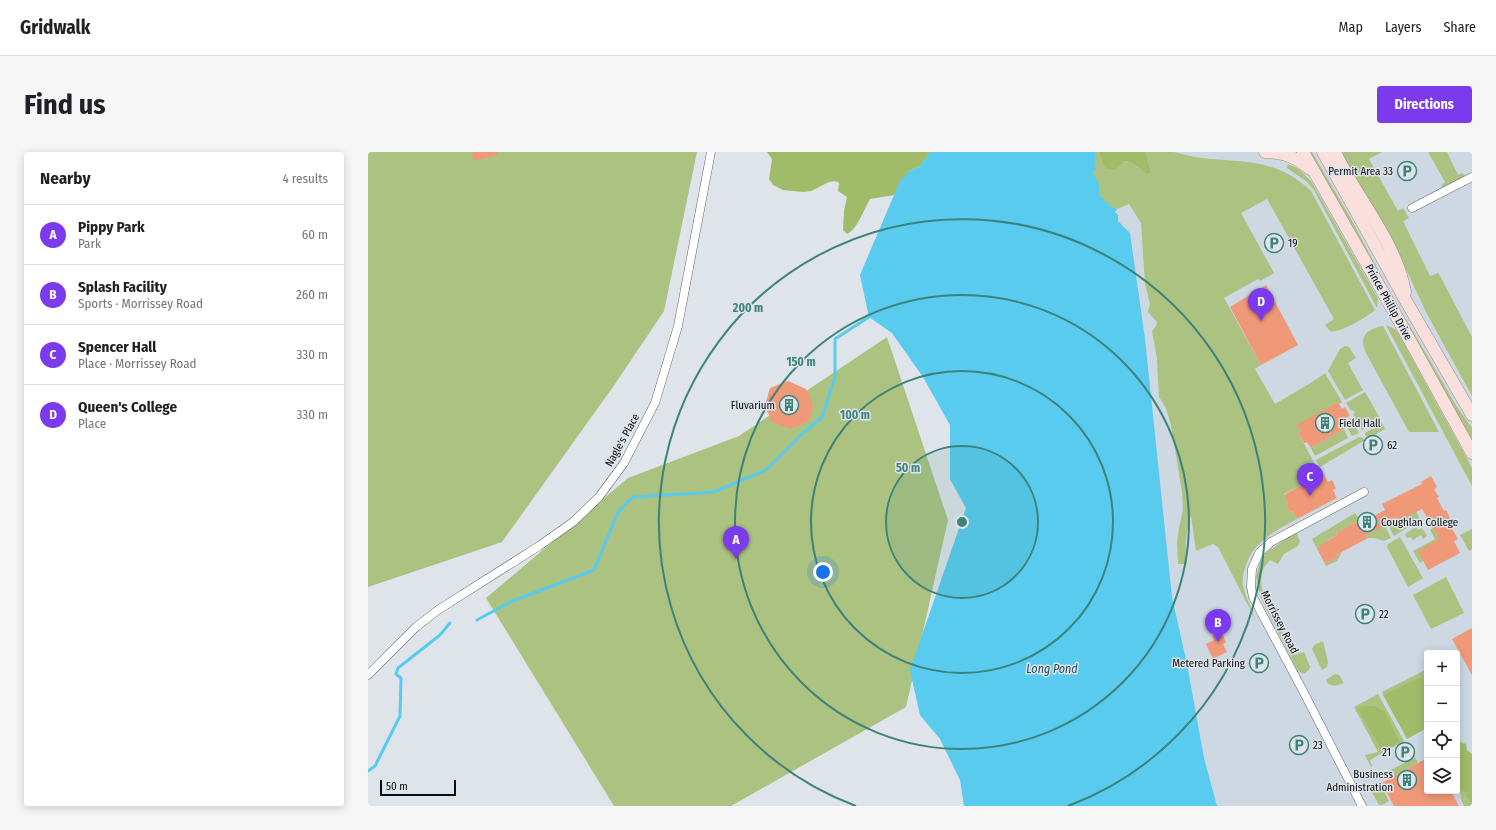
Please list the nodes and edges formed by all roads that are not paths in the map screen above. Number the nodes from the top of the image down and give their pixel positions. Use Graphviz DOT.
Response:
graph roads {
  1 [pos="711,152"];
  2 [pos="1265,152"];
  3 [pos="1303,152"];
  4 [pos="1323,152"];
  5 [pos="1335,152"];
  6 [pos="1315,174"];
  7 [pos="1472,177"];
  8 [pos="1412,208"];
  9 [pos="1406,301"];
  10 [pos="1472,415"];
  11 [pos="1472,453"];
  12 [pos="1364,492"];
  13 [pos="368,675"];
  14 [pos="1362,806"];
  1 -- 13 [label="street, Nagle's Place"];
  2 -- 6 [label="main road"];
  3 -- 6 [label="main road, Prince Phillip Drive"];
  4 -- 9 [label="main road, Prince Phillip Drive"];
  5 -- 9 [label="main road"];
  6 -- 11 [label="main road, Prince Phillip Drive"];
  7 -- 8 [label="street"];
  9 -- 10 [label="main road, Prince Phillip Drive"];
  12 -- 14 [label="street, Morrissey Road"];
}
